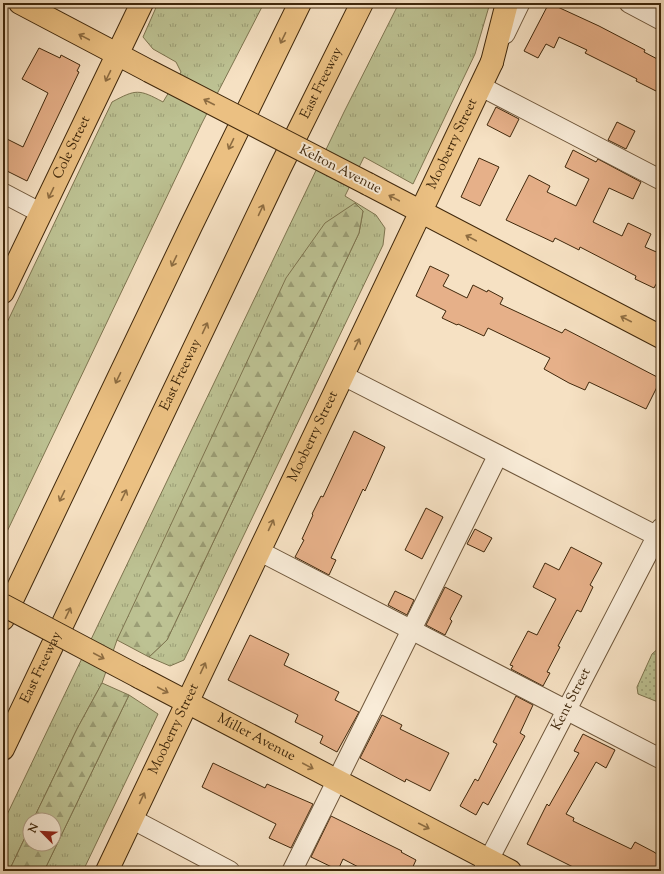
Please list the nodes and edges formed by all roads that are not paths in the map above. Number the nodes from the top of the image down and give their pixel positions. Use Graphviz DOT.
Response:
graph roads {
  1 [pos="20,3"];
  2 [pos="142,3"];
  3 [pos="300,3"];
  4 [pos="362,3"];
  5 [pos="507,3"];
  6 [pos="520,3"];
  7 [pos="629,3"];
  8 [pos="661,20"];
  9 [pos="118,55"];
  10 [pos="492,62"];
  11 [pos="480,86"];
  12 [pos="661,180"];
  13 [pos="3,194"];
  14 [pos="420,211"];
  15 [pos="41,213"];
  16 [pos="3,292"];
  17 [pos="661,337"];
  18 [pos="342,375"];
  19 [pos="498,455"];
  20 [pos="659,532"];
  21 [pos="259,551"];
  22 [pos="3,605"];
  23 [pos="3,618"];
  24 [pos="412,629"];
  25 [pos="187,703"];
  26 [pos="567,710"];
  27 [pos="3,749"];
  28 [pos="661,759"];
  29 [pos="337,781"];
  30 [pos="132,819"];
  31 [pos="486,866"];
  32 [pos="107,871"];
  33 [pos="230,871"];
  34 [pos="292,871"];
  35 [pos="510,871"];
  9 -- 1 [label="main road, Kelton Avenue, one-way"];
  2 -- 9 [label="main road, Cole Street"];
  3 -- 23 [label="main road, one-way"];
  27 -- 4 [label="main road, East Freeway, one-way"];
  5 -- 10 [label="main road"];
  6 -- 10 [label="street, Mooberry Street"];
  7 -- 8 [label="street"];
  14 -- 9 [label="main road, Kelton Avenue, one-way, bridge"];
  9 -- 15 [label="main road, Cole Street, one-way"];
  10 -- 11 [label="main road, Mooberry Street"];
  11 -- 12 [label="street"];
  11 -- 14 [label="main road, Mooberry Street"];
  13 -- 15 [label="street"];
  17 -- 14 [label="main road, Kelton Avenue, one-way"];
  18 -- 14 [label="main road, Mooberry Street, one-way"];
  15 -- 16 [label="main road, Cole Street"];
  18 -- 19 [label="street"];
  21 -- 18 [label="main road, Mooberry Street, one-way"];
  19 -- 20 [label="street"];
  19 -- 24 [label="street"];
  20 -- 26 [label="street, Kent Street"];
  21 -- 24 [label="street"];
  25 -- 21 [label="main road, Mooberry Street, one-way"];
  22 -- 25 [label="main road, Miller Avenue, one-way, bridge"];
  24 -- 26 [label="street"];
  24 -- 29 [label="street"];
  25 -- 29 [label="main road, Miller Avenue, one-way"];
  30 -- 25 [label="main road, Mooberry Street, one-way"];
  26 -- 28 [label="street"];
  26 -- 31 [label="street, Kent Street"];
  29 -- 31 [label="main road, Miller Avenue, one-way"];
  29 -- 34 [label="street"];
  30 -- 32 [label="main road, Mooberry Street"];
  30 -- 33 [label="street"];
  31 -- 35 [label="main road, Miller Avenue"];
}
